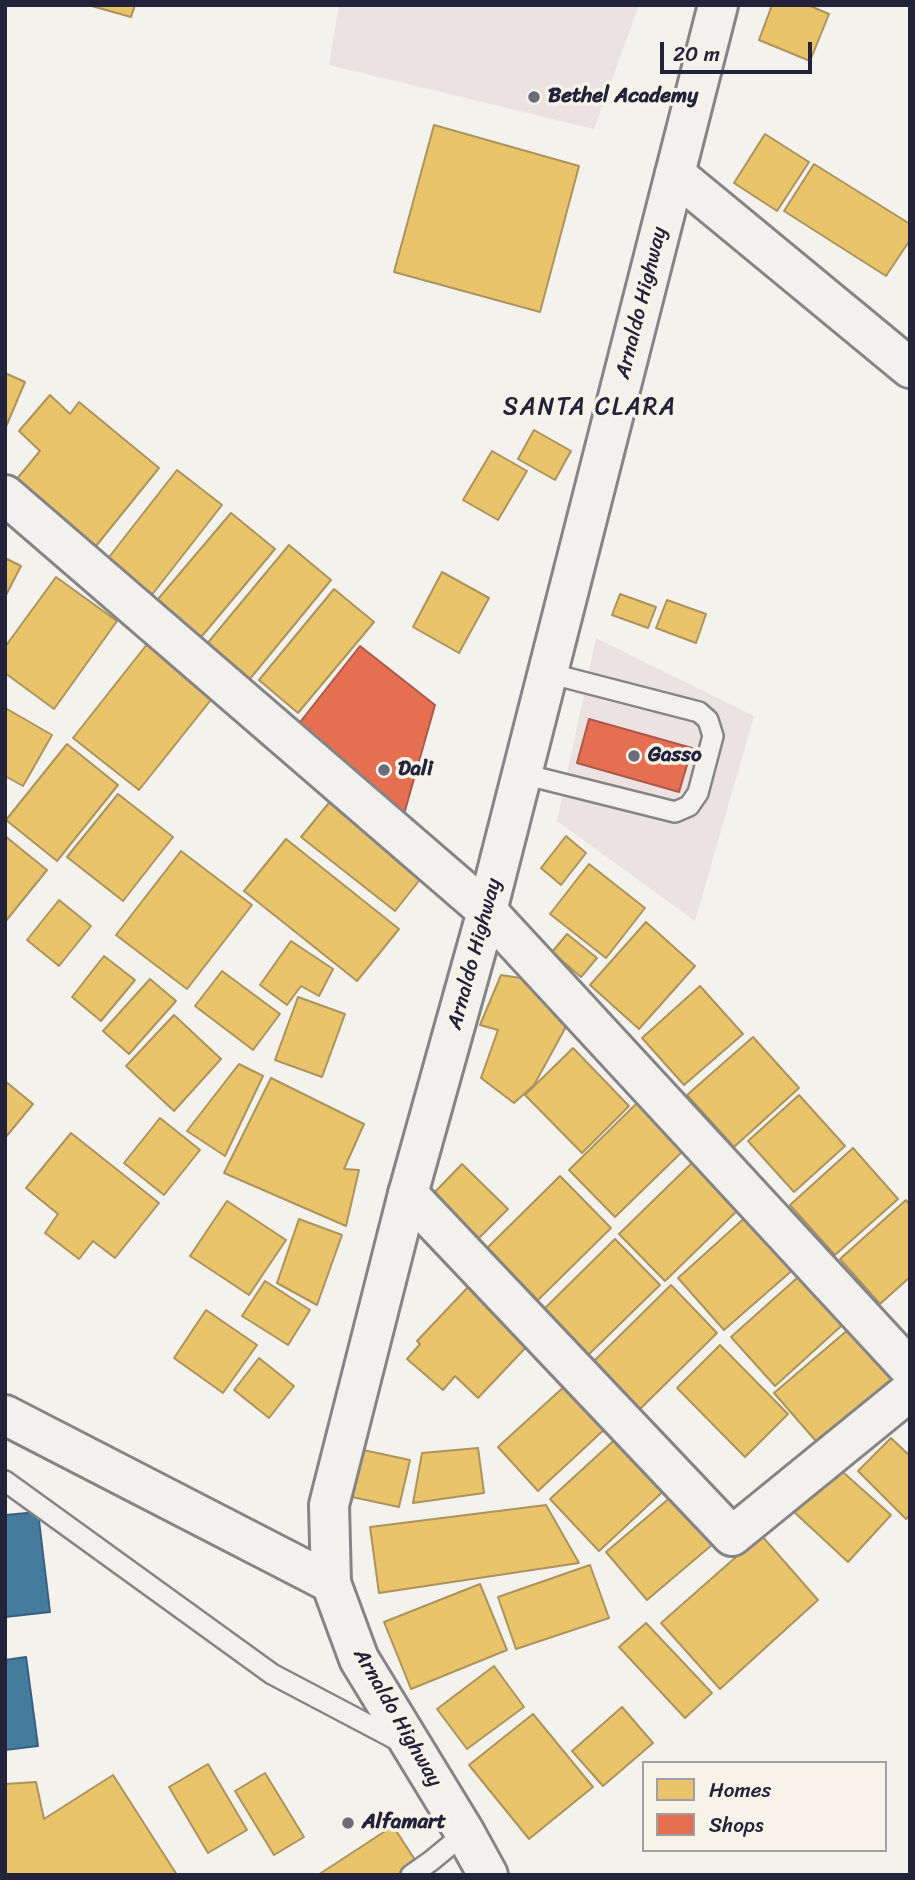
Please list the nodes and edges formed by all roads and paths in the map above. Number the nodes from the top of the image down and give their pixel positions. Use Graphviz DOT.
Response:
graph roads {
  1 [pos="718,5"];
  2 [pos="675,174"];
  3 [pos="910,368"];
  4 [pos="5,495"];
  5 [pos="548,673"];
  6 [pos="523,774"];
  7 [pos="487,911"];
  8 [pos="408,1194"];
  9 [pos="910,1369"];
  10 [pos="910,1391"];
  11 [pos="5,1415"];
  12 [pos="5,1481"];
  13 [pos="331,1583"];
  14 [pos="411,1746"];
  15 [pos="465,1833"];
  16 [pos="411,1875"];
  17 [pos="488,1875"];
  1 -- 2 [label="street, Arnaldo Highway"];
  2 -- 3 [label="street"];
  2 -- 5 [label="street, Arnaldo Highway"];
  4 -- 7 [label="street"];
  5 -- 6 [label="street, Arnaldo Highway"];
  5 -- 6 [label="lane"];
  6 -- 7 [label="street, Arnaldo Highway"];
  7 -- 8 [label="street, Arnaldo Highway"];
  7 -- 9 [label="street"];
  8 -- 10 [label="street"];
  8 -- 13 [label="street, Arnaldo Highway"];
  11 -- 13 [label="street"];
  12 -- 14 [label="lane"];
  13 -- 14 [label="street, Arnaldo Highway"];
  14 -- 15 [label="street, Arnaldo Highway"];
  15 -- 16 [label="lane"];
  15 -- 17 [label="street, Arnaldo Highway"];
}
